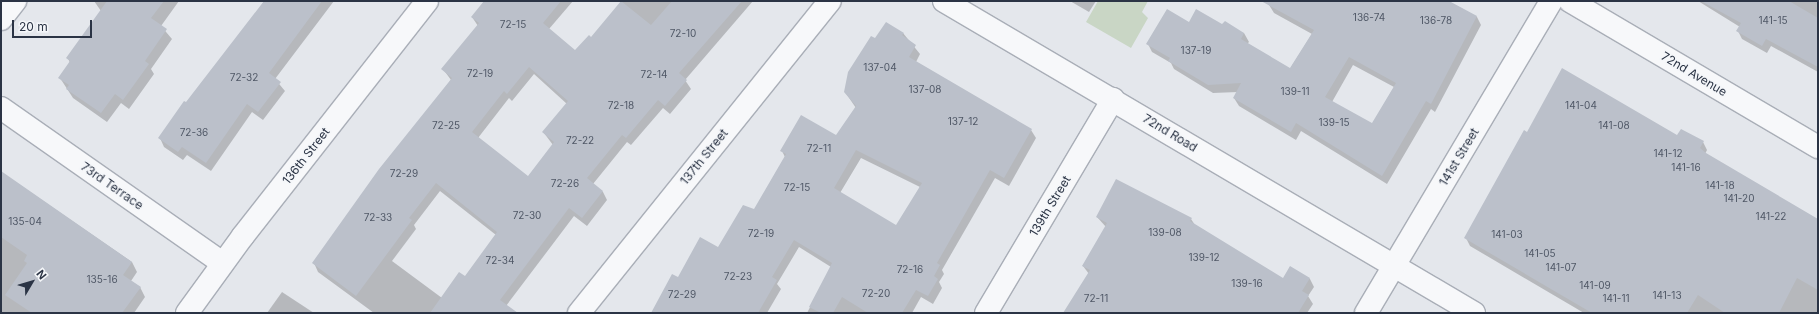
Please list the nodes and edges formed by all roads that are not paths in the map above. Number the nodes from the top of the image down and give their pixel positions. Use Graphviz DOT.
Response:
graph roads {
  1 [pos="15,1"];
  2 [pos="427,1"];
  3 [pos="830,1"];
  4 [pos="944,1"];
  5 [pos="1552,1"];
  6 [pos="1570,1"];
  7 [pos="1,19"];
  8 [pos="1113,99"];
  9 [pos="1,108"];
  10 [pos="1818,148"];
  11 [pos="222,263"];
  12 [pos="1394,266"];
  13 [pos="188,313"];
  14 [pos="579,313"];
  15 [pos="986,313"];
  16 [pos="1366,313"];
  17 [pos="1474,313"];
  1 -- 7 [label="street"];
  2 -- 11 [label="street, 136th Street"];
  3 -- 14 [label="street, 137th Street"];
  4 -- 8 [label="street, 72nd Road"];
  5 -- 12 [label="street, 141st Street"];
  6 -- 10 [label="street, 72nd Avenue"];
  8 -- 12 [label="street, 72nd Road"];
  8 -- 15 [label="street, 139th Street"];
  9 -- 11 [label="street, 73rd Terrace"];
  11 -- 13 [label="street, 136th Street"];
  12 -- 16 [label="street, 141st Street"];
  12 -- 17 [label="street, 72nd Road"];
}
